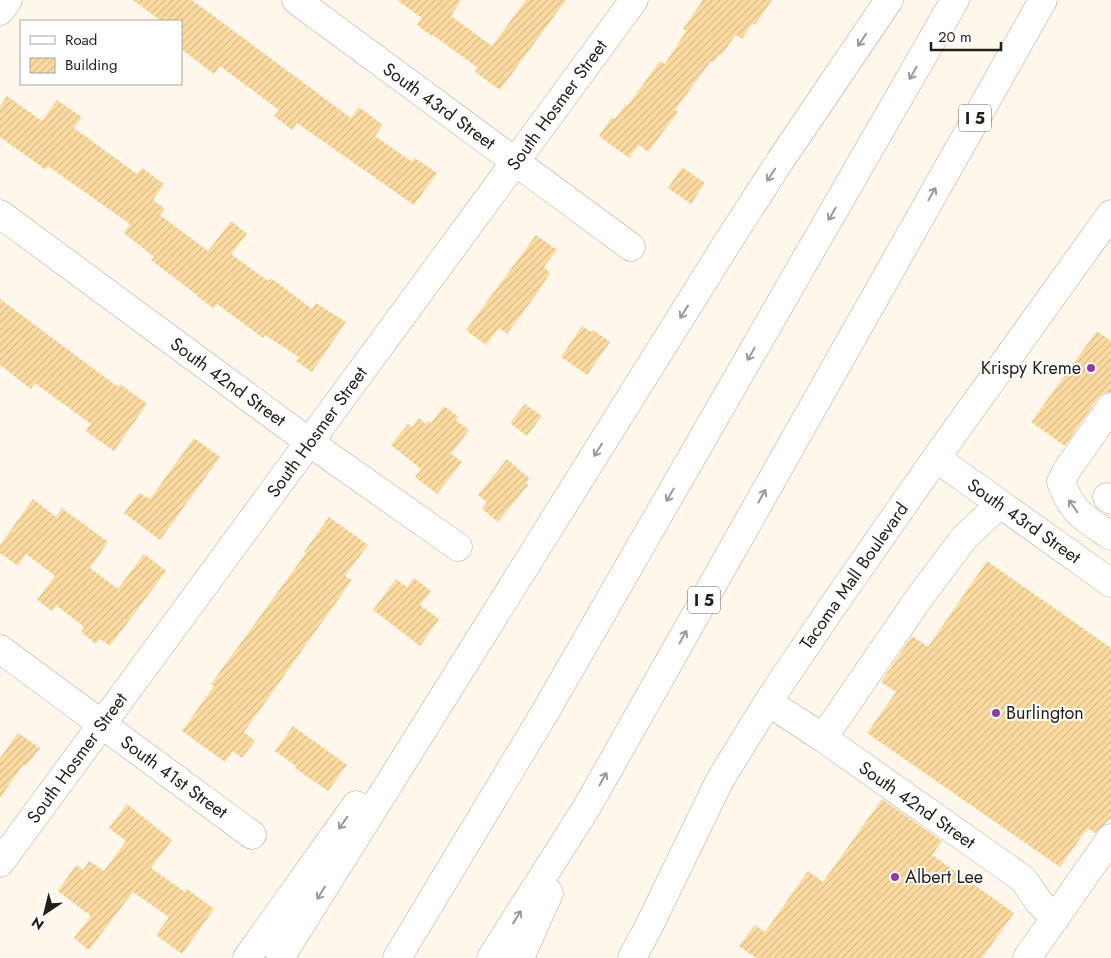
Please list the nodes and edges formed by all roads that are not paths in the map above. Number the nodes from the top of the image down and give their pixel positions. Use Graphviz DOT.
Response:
graph roads {
  1 [pos="8,0"];
  2 [pos="296,0"];
  3 [pos="634,0"];
  4 [pos="889,0"];
  5 [pos="955,0"];
  6 [pos="1043,0"];
  7 [pos="0,11"];
  8 [pos="515,162"];
  9 [pos="0,214"];
  10 [pos="1111,214"];
  11 [pos="1102,245"];
  12 [pos="632,248"];
  13 [pos="1111,407"];
  14 [pos="309,442"];
  15 [pos="936,458"];
  16 [pos="1000,504"];
  17 [pos="1111,536"];
  18 [pos="458,547"];
  19 [pos="523,569"];
  20 [pos="1111,583"];
  21 [pos="0,649"];
  22 [pos="768,702"];
  23 [pos="102,724"];
  24 [pos="823,738"];
  25 [pos="587,807"];
  26 [pos="252,835"];
  27 [pos="1111,838"];
  28 [pos="0,863"];
  29 [pos="1055,919"];
  30 [pos="247,958"];
  31 [pos="280,958"];
  32 [pos="397,958"];
  33 [pos="491,958"];
  34 [pos="520,958"];
  35 [pos="632,958"];
  36 [pos="1027,958"];
  1 -- 7 [label="main road"];
  2 -- 8 [label="main road, South 43rd Street"];
  3 -- 8 [label="main road, South Hosmer Street"];
  4 -- 19 [label="main road, one-way"];
  5 -- 32 [label="main road, one-way"];
  25 -- 6 [label="main road, I 5, one-way"];
  8 -- 12 [label="main road, South 43rd Street"];
  8 -- 14 [label="main road, South Hosmer Street"];
  9 -- 14 [label="main road, South 42nd Street"];
  10 -- 11 [label="main road, Tacoma Mall Boulevard"];
  11 -- 15 [label="main road, Tacoma Mall Boulevard"];
  17 -- 13 [label="main road, one-way"];
  14 -- 18 [label="main road, South 42nd Street"];
  14 -- 23 [label="main road, South Hosmer Street"];
  15 -- 16 [label="main road, South 43rd Street"];
  15 -- 22 [label="main road, Tacoma Mall Boulevard"];
  16 -- 20 [label="main road, South 43rd Street"];
  16 -- 24 [label="main road"];
  19 -- 30 [label="main road, one-way"];
  19 -- 31 [label="main road, one-way"];
  21 -- 23 [label="main road, South 41st Street"];
  22 -- 24 [label="main road, South 42nd Street"];
  22 -- 35 [label="main road, Tacoma Mall Boulevard"];
  23 -- 26 [label="main road, South 41st Street"];
  23 -- 28 [label="main road, South Hosmer Street"];
  24 -- 29 [label="main road, South 42nd Street"];
  33 -- 25 [label="main road, I 5, one-way"];
  25 -- 34 [label="main road"];
  27 -- 29 [label="main road"];
  29 -- 36 [label="main road"];
}
